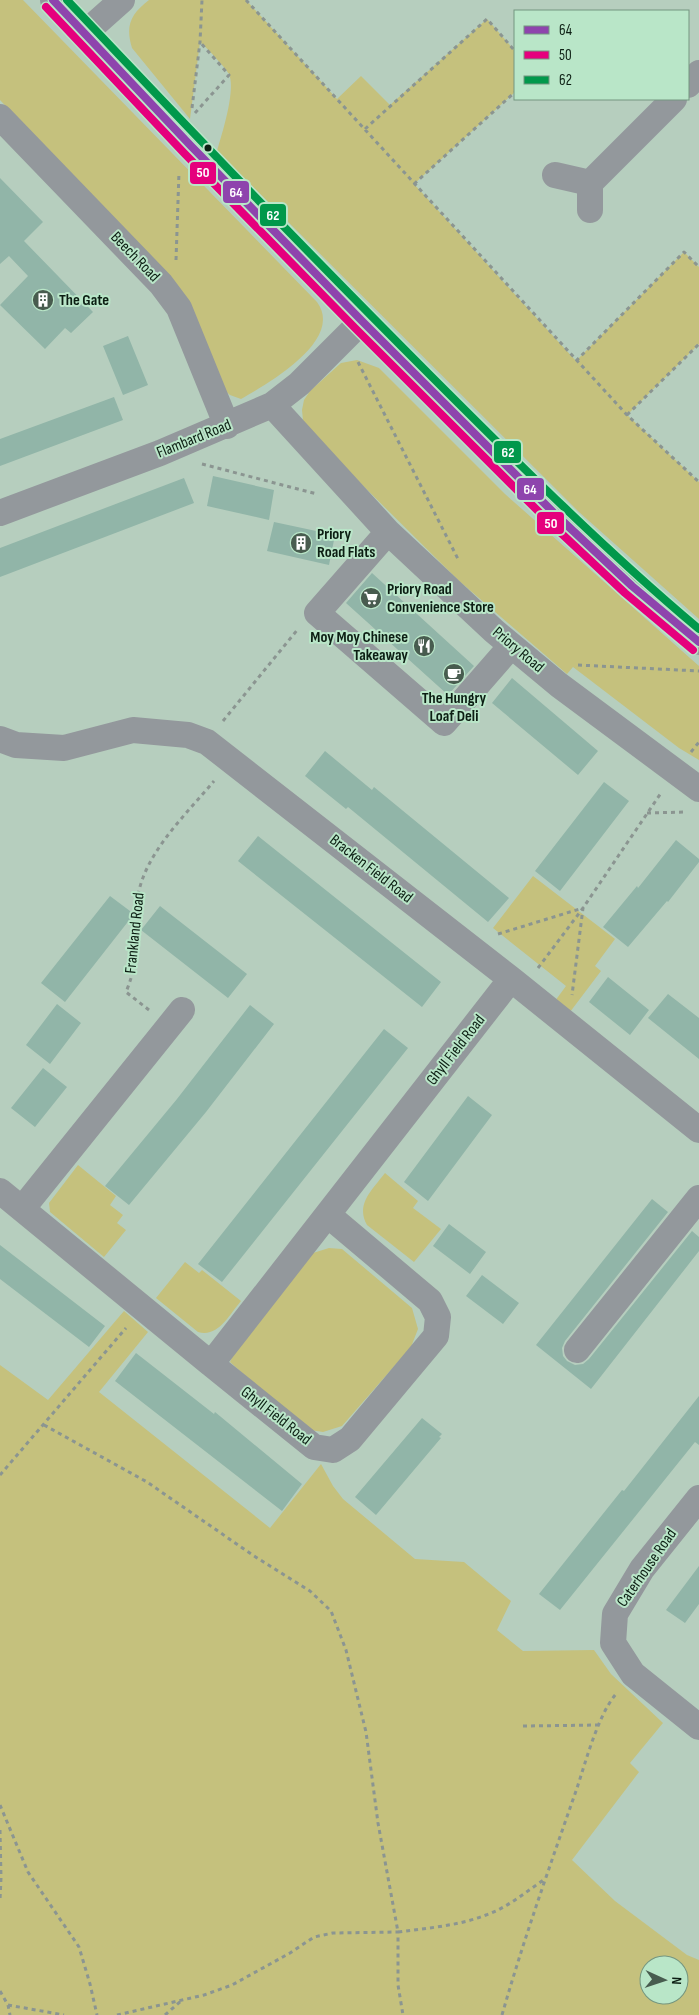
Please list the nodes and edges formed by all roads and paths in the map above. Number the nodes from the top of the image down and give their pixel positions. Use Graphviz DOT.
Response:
graph roads {
  1 [pos="53,0"];
  2 [pos="122,0"];
  3 [pos="202,0"];
  4 [pos="246,0"];
  5 [pos="85,33"];
  6 [pos="200,42"];
  7 [pos="514,50"];
  8 [pos="699,73"];
  9 [pos="689,84"];
  10 [pos="514,93"];
  11 [pos="673,100"];
  12 [pos="0,117"];
  13 [pos="365,129"];
  14 [pos="191,146"];
  15 [pos="555,175"];
  16 [pos="414,184"];
  17 [pos="590,184"];
  18 [pos="590,210"];
  19 [pos="176,263"];
  20 [pos="699,267"];
  21 [pos="362,321"];
  22 [pos="340,344"];
  23 [pos="699,344"];
  24 [pos="576,361"];
  25 [pos="272,404"];
  26 [pos="627,415"];
  27 [pos="227,426"];
  28 [pos="198,463"];
  29 [pos="699,482"];
  30 [pos="353,494"];
  31 [pos="0,513"];
  32 [pos="388,532"];
  33 [pos="459,561"];
  34 [pos="317,613"];
  35 [pos="699,642"];
  36 [pos="511,646"];
  37 [pos="699,671"];
  38 [pos="548,676"];
  39 [pos="0,739"];
  40 [pos="207,742"];
  41 [pos="232,760"];
  42 [pos="676,772"];
  43 [pos="695,800"];
  44 [pos="647,813"];
  45 [pos="582,908"];
  46 [pos="466,944"];
  47 [pos="517,984"];
  48 [pos="176,1017"];
  49 [pos="569,1025"];
  50 [pos="699,1130"];
  51 [pos="0,1191"];
  52 [pos="699,1198"];
  53 [pos="22,1209"];
  54 [pos="328,1215"];
  55 [pos="143,1308"];
  56 [pos="577,1350"];
  57 [pos="211,1364"];
  58 [pos="44,1425"];
  59 [pos="0,1475"];
  60 [pos="699,1498"];
  61 [pos="633,1674"];
  62 [pos="600,1725"];
  63 [pos="523,1726"];
  64 [pos="699,1727"];
  65 [pos="0,1805"];
  66 [pos="0,1830"];
  67 [pos="545,1878"];
  68 [pos="0,1900"];
  69 [pos="398,1932"];
  70 [pos="0,1991"];
  71 [pos="182,2001"];
  72 [pos="8,2005"];
  73 [pos="10,2015"];
  74 [pos="64,2015"];
  75 [pos="97,2015"];
  76 [pos="117,2015"];
  77 [pos="165,2015"];
  78 [pos="403,2015"];
  79 [pos="502,2015"];
  1 -- 5 [label="street"];
  2 -- 5 [label="street"];
  3 -- 6 [label="path"];
  4 -- 13 [label="path"];
  5 -- 14 [label="street"];
  6 -- 6 [label="path"];
  7 -- 13 [label="path"];
  8 -- 9 [label="street"];
  10 -- 16 [label="path"];
  11 -- 17 [label="street"];
  12 -- 27 [label="street, Beech Road"];
  13 -- 16 [label="path"];
  14 -- 19 [label="path"];
  14 -- 21 [label="street"];
  15 -- 17 [label="street"];
  16 -- 24 [label="path"];
  17 -- 18 [label="street"];
  20 -- 24 [label="path"];
  21 -- 22 [label="street, Flambard Road"];
  21 -- 35 [label="street"];
  22 -- 25 [label="street, Flambard Road"];
  22 -- 33 [label="path"];
  23 -- 26 [label="path"];
  24 -- 26 [label="path"];
  25 -- 27 [label="street, Flambard Road"];
  25 -- 30 [label="street, Priory Road"];
  26 -- 29 [label="path"];
  27 -- 31 [label="street, Flambard Road"];
  28 -- 30 [label="path"];
  30 -- 32 [label="street, Priory Road"];
  32 -- 34 [label="street"];
  32 -- 36 [label="street, Priory Road"];
  34 -- 36 [label="street"];
  34 -- 40 [label="path"];
  36 -- 38 [label="street, Priory Road"];
  37 -- 38 [label="path"];
  38 -- 42 [label="street, Priory Road"];
  39 -- 40 [label="street, Bracken Field Road"];
  40 -- 41 [label="street, Bracken Field Road"];
  41 -- 46 [label="street, Bracken Field Road"];
  41 -- 48 [label="path, Frankland Road"];
  42 -- 43 [label="street, Priory Road"];
  42 -- 44 [label="path"];
  43 -- 44 [label="path"];
  44 -- 45 [label="path"];
  45 -- 46 [label="path"];
  45 -- 47 [label="path"];
  45 -- 49 [label="path"];
  46 -- 47 [label="street, Bracken Field Road"];
  47 -- 49 [label="street, Bracken Field Road"];
  47 -- 54 [label="street, Ghyll Field Road"];
  48 -- 53 [label="street"];
  49 -- 50 [label="street, Bracken Field Road"];
  51 -- 53 [label="street"];
  52 -- 56 [label="street"];
  53 -- 55 [label="street"];
  54 -- 57 [label="street, Ghyll Field Road"];
  54 -- 57 [label="street, Ghyll Field Road"];
  55 -- 57 [label="street"];
  55 -- 58 [label="path"];
  58 -- 59 [label="path"];
  58 -- 69 [label="path"];
  60 -- 61 [label="street, Caterhouse Road"];
  61 -- 62 [label="path"];
  61 -- 64 [label="street, Caterhouse Road"];
  62 -- 63 [label="path"];
  62 -- 67 [label="path"];
  65 -- 75 [label="path"];
  66 -- 68 [label="path"];
  67 -- 69 [label="path"];
  67 -- 79 [label="path"];
  69 -- 71 [label="path"];
  69 -- 78 [label="path"];
  70 -- 72 [label="path"];
  71 -- 76 [label="path"];
  71 -- 77 [label="path"];
  72 -- 73 [label="path"];
  72 -- 74 [label="path"];
}
